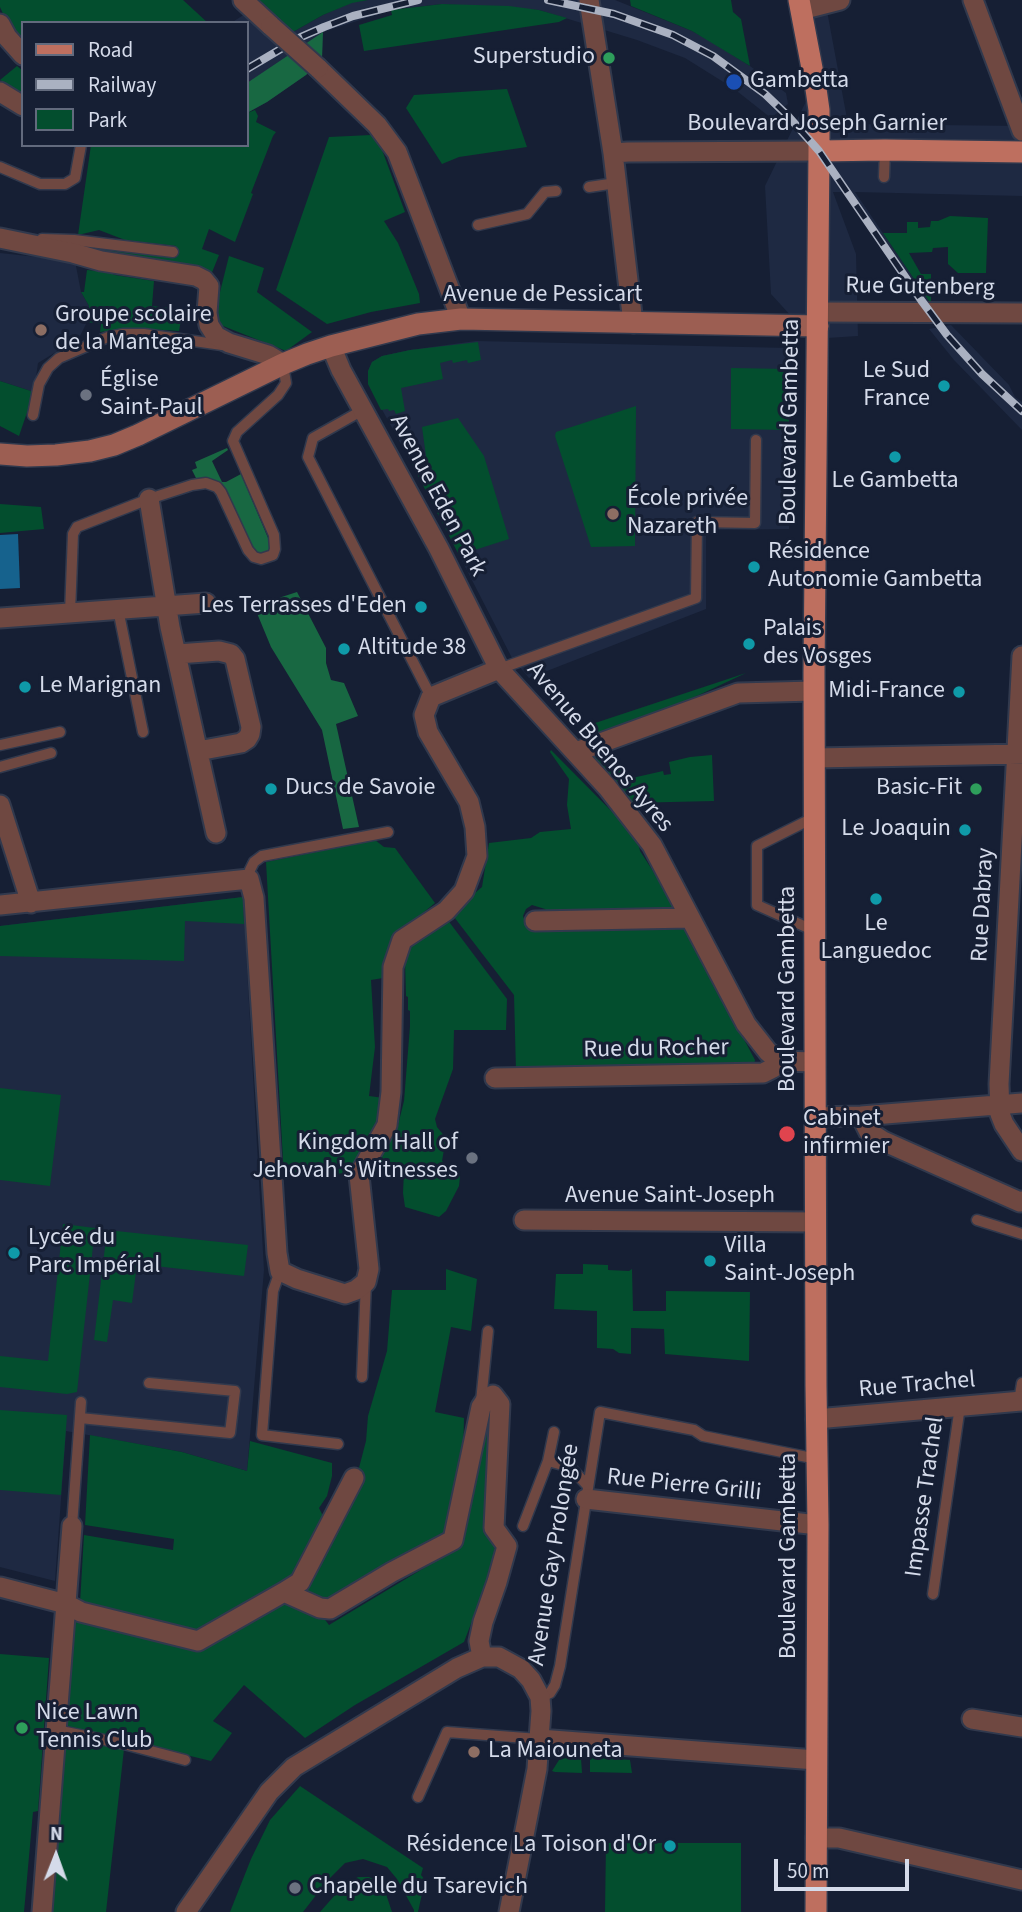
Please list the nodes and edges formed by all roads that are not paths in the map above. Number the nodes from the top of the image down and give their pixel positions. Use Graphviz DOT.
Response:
graph roads {
  1 [pos="243,0"];
  2 [pos="589,0"];
  3 [pos="840,0"];
  4 [pos="973,0"];
  5 [pos="800,5"];
  6 [pos="0,24"];
  7 [pos="21,52"];
  8 [pos="0,92"];
  9 [pos="21,105"];
  10 [pos="1022,131"];
  11 [pos="81,147"];
  12 [pos="885,150"];
  13 [pos="819,151"];
  14 [pos="1022,152"];
  15 [pos="613,153"];
  16 [pos="0,167"];
  17 [pos="884,177"];
  18 [pos="617,183"];
  19 [pos="589,187"];
  20 [pos="556,191"];
  21 [pos="478,225"];
  22 [pos="0,238"];
  23 [pos="173,252"];
  24 [pos="1022,313"];
  25 [pos="461,319"];
  26 [pos="818,319"];
  27 [pos="633,323"];
  28 [pos="229,343"];
  29 [pos="331,346"];
  30 [pos="282,364"];
  31 [pos="363,410"];
  32 [pos="33,415"];
  33 [pos="756,440"];
  34 [pos="0,454"];
  35 [pos="149,499"];
  36 [pos="206,603"];
  37 [pos="167,606"];
  38 [pos="118,609"];
  39 [pos="70,612"];
  40 [pos="0,618"];
  41 [pos="177,654"];
  42 [pos="1022,656"];
  43 [pos="499,669"];
  44 [pos="814,691"];
  45 [pos="431,697"];
  46 [pos="60,732"];
  47 [pos="143,732"];
  48 [pos="0,745"];
  49 [pos="198,751"];
  50 [pos="576,752"];
  51 [pos="51,753"];
  52 [pos="1019,754"];
  53 [pos="815,758"];
  54 [pos="0,767"];
  55 [pos="0,805"];
  56 [pos="815,817"];
  57 [pos="388,832"];
  58 [pos="216,833"];
  59 [pos="249,879"];
  60 [pos="31,903"];
  61 [pos="0,905"];
  62 [pos="690,918"];
  63 [pos="535,921"];
  64 [pos="815,931"];
  65 [pos="779,1062"];
  66 [pos="815,1062"];
  67 [pos="495,1078"];
  68 [pos="1022,1103"];
  69 [pos="999,1105"];
  70 [pos="861,1116"];
  71 [pos="815,1117"];
  72 [pos="1022,1151"];
  73 [pos="1022,1201"];
  74 [pos="524,1220"];
  75 [pos="977,1220"];
  76 [pos="816,1222"];
  77 [pos="1022,1234"];
  78 [pos="280,1271"];
  79 [pos="366,1282"];
  80 [pos="488,1331"];
  81 [pos="362,1377"];
  82 [pos="149,1383"];
  83 [pos="1021,1395"];
  84 [pos="82,1402"];
  85 [pos="481,1406"];
  86 [pos="960,1406"];
  87 [pos="80,1418"];
  88 [pos="816,1419"];
  89 [pos="554,1432"];
  90 [pos="338,1444"];
  91 [pos="817,1459"];
  92 [pos="548,1461"];
  93 [pos="354,1478"];
  94 [pos="587,1493"];
  95 [pos="818,1525"];
  96 [pos="72,1526"];
  97 [pos="523,1526"];
  98 [pos="0,1587"];
  99 [pos="284,1592"];
  100 [pos="933,1594"];
  101 [pos="66,1604"];
  102 [pos="482,1657"];
  103 [pos="540,1697"];
  104 [pos="972,1719"];
  105 [pos="1022,1727"];
  106 [pos="56,1730"];
  107 [pos="539,1740"];
  108 [pos="186,1760"];
  109 [pos="816,1760"];
  110 [pos="418,1797"];
  111 [pos="816,1838"];
  112 [pos="1022,1880"];
  113 [pos="42,1912"];
  114 [pos="186,1912"];
  115 [pos="509,1912"];
  116 [pos="816,1912"];
  1 -- 25 [label="street, bridge"];
  2 -- 15 [label="street"];
  3 -- 5 [label="street"];
  4 -- 10 [label="street"];
  5 -- 13 [label="main road, Boulevard Gambetta"];
  6 -- 7 [label="street"];
  8 -- 9 [label="street"];
  11 -- 16 [label="lane"];
  12 -- 13 [label="main road, Boulevard Joseph Garnier"];
  12 -- 14 [label="main road, Boulevard Joseph Garnier"];
  12 -- 17 [label="lane"];
  13 -- 15 [label="street, Boulevard Joseph Garnier"];
  13 -- 26 [label="main road, Boulevard Gambetta"];
  15 -- 18 [label="street"];
  18 -- 19 [label="lane"];
  18 -- 27 [label="street"];
  20 -- 21 [label="lane"];
  22 -- 23 [label="lane"];
  22 -- 28 [label="street"];
  24 -- 26 [label="street, Rue Gutenberg"];
  25 -- 27 [label="street, Avenue de Pessicart"];
  25 -- 29 [label="street, Avenue de Pessicart"];
  26 -- 27 [label="street, Avenue de Pessicart"];
  26 -- 44 [label="main road, Boulevard Gambetta"];
  28 -- 30 [label="street"];
  28 -- 32 [label="lane"];
  29 -- 30 [label="street, Avenue de Pessicart"];
  29 -- 31 [label="street, Avenue Eden Park"];
  30 -- 34 [label="street, Avenue de Pessicart"];
  30 -- 35 [label="lane"];
  31 -- 43 [label="street, Avenue Eden Park"];
  31 -- 45 [label="lane"];
  33 -- 43 [label="lane"];
  35 -- 37 [label="street"];
  35 -- 39 [label="lane"];
  36 -- 37 [label="street"];
  37 -- 38 [label="street"];
  37 -- 41 [label="street"];
  38 -- 39 [label="street"];
  38 -- 47 [label="lane"];
  39 -- 40 [label="street"];
  41 -- 49 [label="street"];
  41 -- 49 [label="street"];
  42 -- 52 [label="street, Rue Dabray"];
  43 -- 45 [label="street, Avenue Buenos Ayres"];
  43 -- 50 [label="street, Avenue Buenos Ayres"];
  44 -- 50 [label="street"];
  44 -- 53 [label="main road, Boulevard Gambetta"];
  45 -- 79 [label="street"];
  46 -- 48 [label="lane"];
  49 -- 58 [label="street"];
  50 -- 62 [label="street, Avenue Buenos Ayres"];
  51 -- 54 [label="lane"];
  52 -- 53 [label="street"];
  52 -- 69 [label="street, Rue Dabray"];
  53 -- 56 [label="main road, Boulevard Gambetta"];
  55 -- 60 [label="street"];
  56 -- 64 [label="main road, Boulevard Gambetta"];
  56 -- 64 [label="lane"];
  57 -- 59 [label="lane"];
  59 -- 60 [label="street"];
  59 -- 78 [label="street"];
  60 -- 61 [label="street"];
  62 -- 63 [label="street"];
  62 -- 65 [label="street, Avenue Buenos Ayres"];
  64 -- 66 [label="main road, Boulevard Gambetta"];
  65 -- 66 [label="street, Rue du Rocher"];
  65 -- 67 [label="street, Rue du Rocher"];
  66 -- 71 [label="main road, Boulevard Gambetta"];
  68 -- 69 [label="street"];
  69 -- 70 [label="street"];
  69 -- 72 [label="street, Rue Dabray"];
  70 -- 71 [label="street"];
  70 -- 73 [label="street"];
  71 -- 76 [label="main road, Boulevard Gambetta"];
  74 -- 76 [label="street, Avenue Saint-Joseph"];
  75 -- 77 [label="lane"];
  76 -- 88 [label="main road, Boulevard Gambetta"];
  78 -- 79 [label="street"];
  78 -- 90 [label="lane"];
  79 -- 81 [label="lane"];
  80 -- 85 [label="lane"];
  82 -- 87 [label="lane"];
  83 -- 86 [label="street, Rue Trachel"];
  84 -- 87 [label="lane"];
  85 -- 99 [label="street"];
  85 -- 102 [label="street"];
  86 -- 88 [label="street, Rue Trachel"];
  86 -- 100 [label="lane, Impasse Trachel"];
  87 -- 96 [label="lane"];
  88 -- 91 [label="main road, Boulevard Gambetta"];
  89 -- 92 [label="lane"];
  91 -- 94 [label="lane, Avenue Gay Prolongée"];
  91 -- 95 [label="main road, Boulevard Gambetta"];
  92 -- 94 [label="lane"];
  92 -- 97 [label="lane"];
  93 -- 99 [label="street"];
  94 -- 95 [label="street, Rue Pierre Grilli"];
  94 -- 103 [label="lane, Avenue Gay Prolongée"];
  95 -- 109 [label="main road, Boulevard Gambetta"];
  96 -- 101 [label="street"];
  98 -- 101 [label="street"];
  99 -- 101 [label="street"];
  101 -- 106 [label="street"];
  102 -- 103 [label="street"];
  102 -- 114 [label="street"];
  103 -- 107 [label="street"];
  104 -- 105 [label="street"];
  106 -- 108 [label="lane"];
  106 -- 113 [label="street"];
  107 -- 109 [label="street"];
  107 -- 110 [label="lane"];
  107 -- 115 [label="street"];
  109 -- 111 [label="main road, Boulevard Gambetta"];
  111 -- 112 [label="street"];
  111 -- 116 [label="main road, Boulevard Gambetta"];
}
